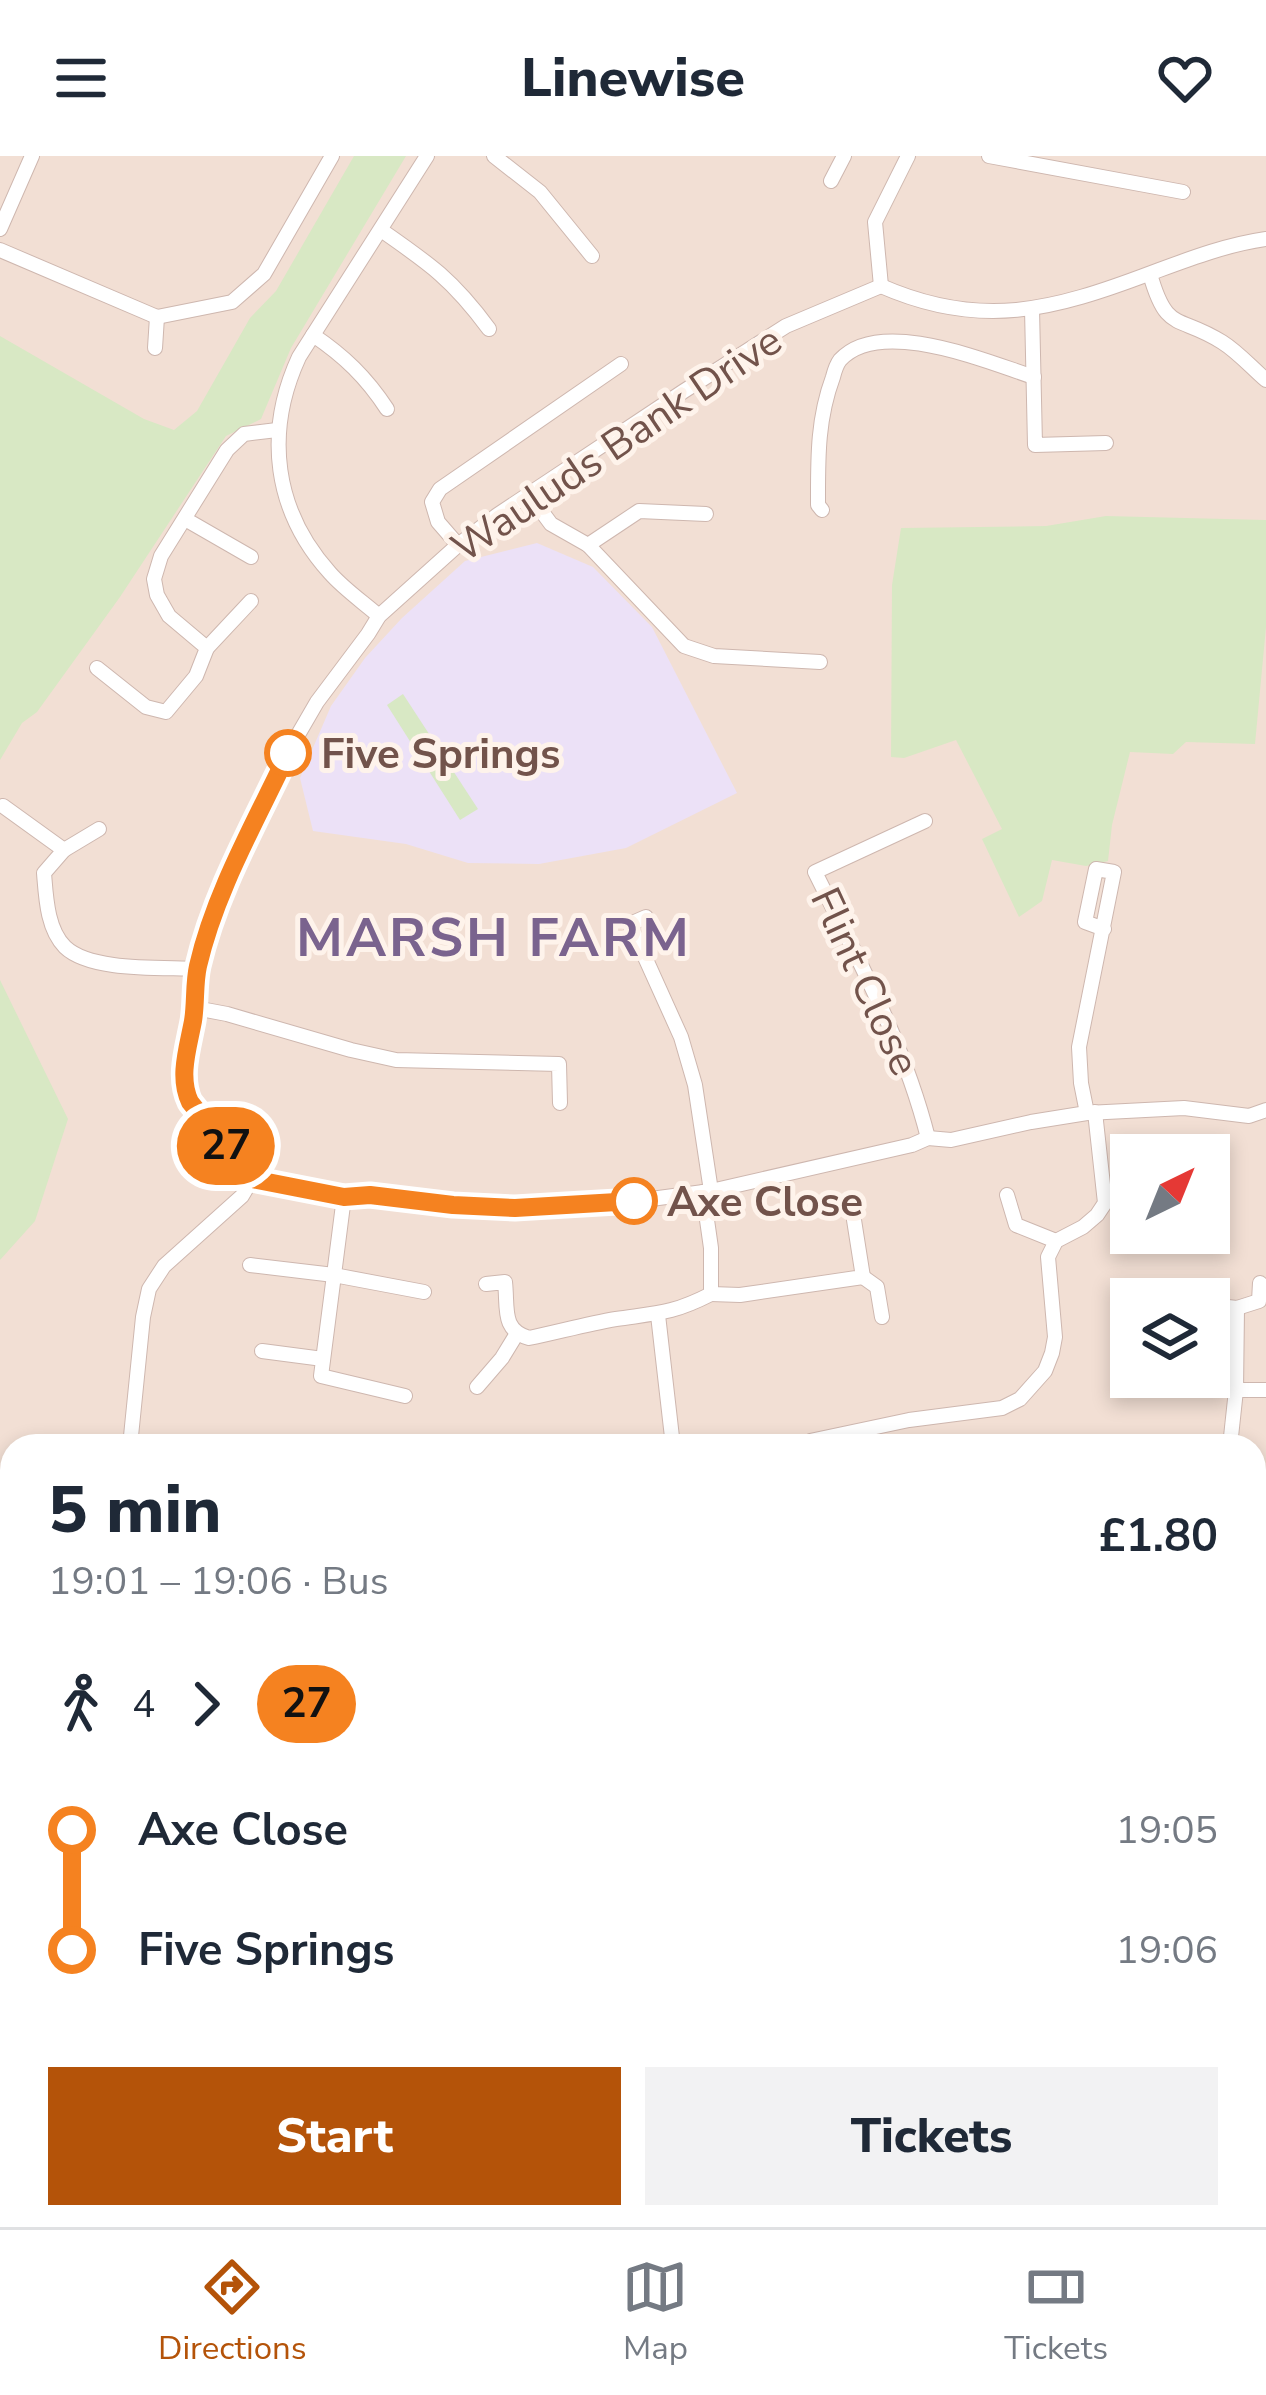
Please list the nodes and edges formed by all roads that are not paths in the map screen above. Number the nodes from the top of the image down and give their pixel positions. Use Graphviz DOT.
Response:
graph roads {
  1 [pos="32,156"];
  2 [pos="332,156"];
  3 [pos="427,156"];
  4 [pos="494,156"];
  5 [pos="844,156"];
  6 [pos="908,156"];
  7 [pos="989,156"];
  8 [pos="831,181"];
  9 [pos="1183,192"];
  10 [pos="0,229"];
  11 [pos="381,230"];
  12 [pos="1266,239"];
  13 [pos="0,250"];
  14 [pos="592,256"];
  15 [pos="1150,274"];
  16 [pos="881,286"];
  17 [pos="1032,309"];
  18 [pos="157,317"];
  19 [pos="489,328"];
  20 [pos="313,335"];
  21 [pos="155,348"];
  22 [pos="621,364"];
  23 [pos="1034,377"];
  24 [pos="1266,380"];
  25 [pos="387,409"];
  26 [pos="278,430"];
  27 [pos="1106,443"];
  28 [pos="528,493"];
  29 [pos="822,510"];
  30 [pos="706,514"];
  31 [pos="185,519"];
  32 [pos="458,545"];
  33 [pos="588,545"];
  34 [pos="251,556"];
  35 [pos="251,601"];
  36 [pos="379,616"];
  37 [pos="207,648"];
  38 [pos="820,662"];
  39 [pos="98,668"];
  40 [pos="4,806"];
  41 [pos="925,820"];
  42 [pos="99,829"];
  43 [pos="64,850"];
  44 [pos="646,917"];
  45 [pos="1104,928"];
  46 [pos="197,969"];
  47 [pos="195,1008"];
  48 [pos="560,1103"];
  49 [pos="1266,1110"];
  50 [pos="1091,1113"];
  51 [pos="928,1138"];
  52 [pos="252,1179"];
  53 [pos="707,1191"];
  54 [pos="1007,1195"];
  55 [pos="344,1197"];
  56 [pos="854,1220"];
  57 [pos="1056,1241"];
  58 [pos="250,1265"];
  59 [pos="334,1275"];
  60 [pos="863,1277"];
  61 [pos="1260,1282"];
  62 [pos="486,1284"];
  63 [pos="424,1292"];
  64 [pos="711,1294"];
  65 [pos="1230,1307"];
  66 [pos="1237,1308"];
  67 [pos="658,1315"];
  68 [pos="882,1316"];
  69 [pos="516,1335"];
  70 [pos="262,1351"];
  71 [pos="322,1359"];
  72 [pos="477,1387"];
  73 [pos="1236,1390"];
  74 [pos="1266,1390"];
  75 [pos="405,1396"];
  76 [pos="131,1434"];
  77 [pos="673,1434"];
  78 [pos="843,1434"];
  79 [pos="1232,1434"];
  1 -- 10 [label="street"];
  2 -- 18 [label="street"];
  3 -- 11 [label="street"];
  4 -- 14 [label="street"];
  5 -- 8 [label="street"];
  6 -- 16 [label="street"];
  7 -- 9 [label="street"];
  11 -- 19 [label="street"];
  11 -- 20 [label="street"];
  12 -- 15 [label="street"];
  13 -- 18 [label="street"];
  15 -- 17 [label="street"];
  15 -- 24 [label="street"];
  16 -- 17 [label="street"];
  16 -- 28 [label="street, Wauluds Bank Drive"];
  17 -- 23 [label="street"];
  18 -- 21 [label="street"];
  20 -- 25 [label="street"];
  20 -- 26 [label="street"];
  22 -- 32 [label="street"];
  23 -- 27 [label="street"];
  23 -- 29 [label="street"];
  26 -- 31 [label="street"];
  26 -- 36 [label="street"];
  28 -- 32 [label="street, Wauluds Bank Drive"];
  28 -- 33 [label="street"];
  30 -- 33 [label="street"];
  31 -- 34 [label="street"];
  31 -- 37 [label="street"];
  32 -- 36 [label="street, Wauluds Bank Drive"];
  33 -- 38 [label="street"];
  35 -- 37 [label="street"];
  36 -- 46 [label="street, Wauluds Bank Drive"];
  37 -- 39 [label="street"];
  40 -- 43 [label="street"];
  41 -- 51 [label="street, Flint Close"];
  42 -- 43 [label="street"];
  43 -- 46 [label="street"];
  44 -- 53 [label="street"];
  45 -- 50 [label="street"];
  46 -- 47 [label="street, Wauluds Bank Drive"];
  47 -- 48 [label="street"];
  47 -- 52 [label="street, Wauluds Bank Drive"];
  49 -- 50 [label="street"];
  50 -- 51 [label="street"];
  50 -- 57 [label="street"];
  51 -- 53 [label="street"];
  52 -- 55 [label="street"];
  52 -- 76 [label="street"];
  53 -- 55 [label="street"];
  53 -- 64 [label="street"];
  54 -- 57 [label="street"];
  55 -- 59 [label="street"];
  56 -- 60 [label="street"];
  57 -- 78 [label="street"];
  58 -- 59 [label="street"];
  59 -- 63 [label="street"];
  59 -- 71 [label="street"];
  60 -- 64 [label="street"];
  60 -- 68 [label="street"];
  61 -- 66 [label="street"];
  62 -- 69 [label="street"];
  64 -- 67 [label="street"];
  65 -- 66 [label="street"];
  66 -- 73 [label="street"];
  67 -- 69 [label="street"];
  67 -- 77 [label="street"];
  69 -- 72 [label="street"];
  70 -- 71 [label="street"];
  71 -- 75 [label="street"];
  73 -- 74 [label="street"];
  73 -- 79 [label="street"];
}
